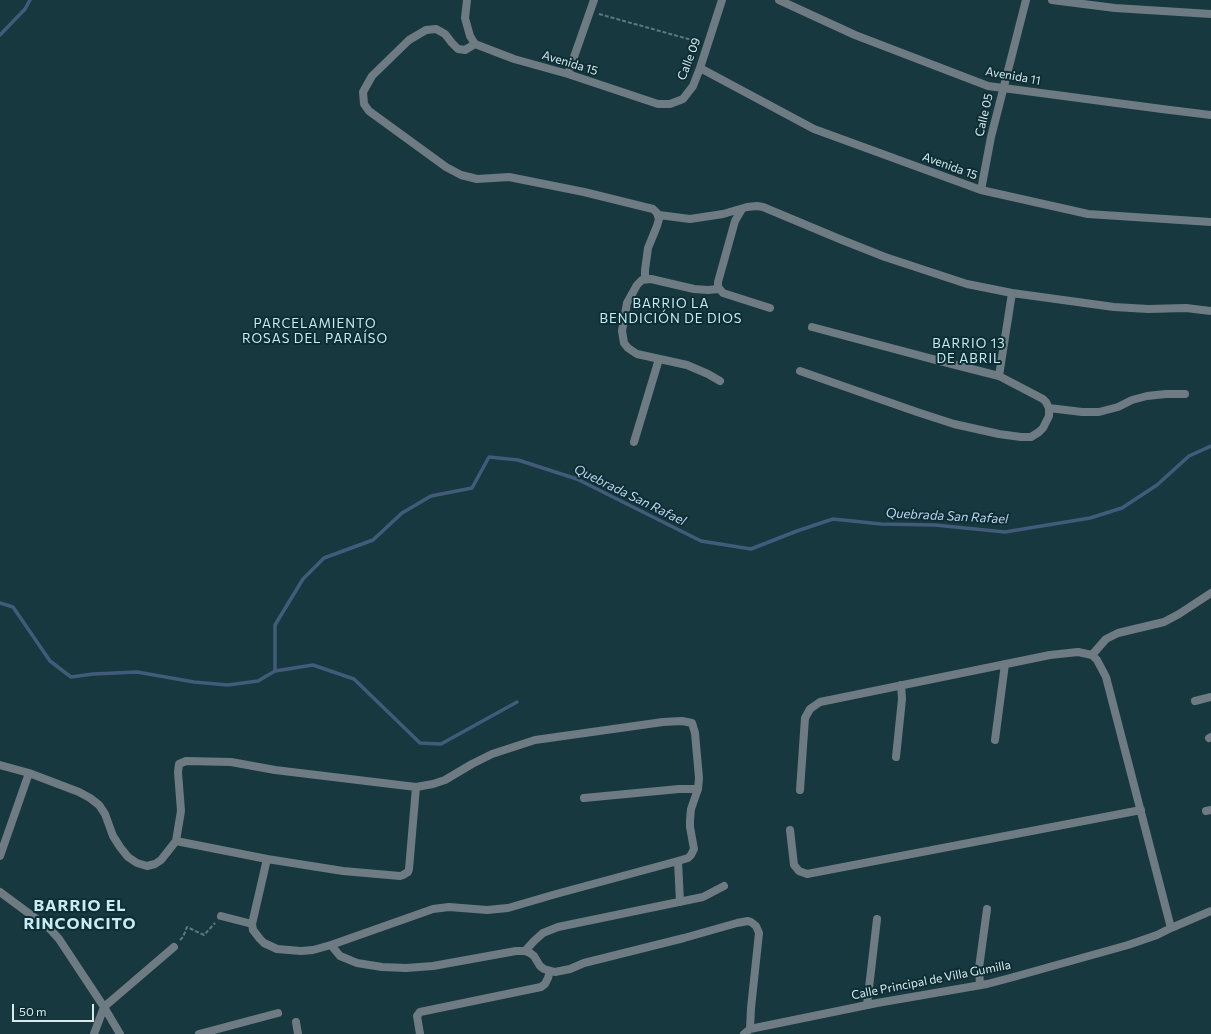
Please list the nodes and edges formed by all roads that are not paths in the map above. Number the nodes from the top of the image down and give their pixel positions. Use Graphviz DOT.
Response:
graph roads {
  1 [pos="468,0"];
  2 [pos="594,0"];
  3 [pos="722,0"];
  4 [pos="779,0"];
  5 [pos="1026,0"];
  6 [pos="1052,0"];
  7 [pos="1211,14"];
  8 [pos="475,44"];
  9 [pos="700,68"];
  10 [pos="568,74"];
  11 [pos="1003,88"];
  12 [pos="658,104"];
  13 [pos="1211,115"];
  14 [pos="981,190"];
  15 [pos="742,209"];
  16 [pos="658,215"];
  17 [pos="1211,222"];
  18 [pos="645,279"];
  19 [pos="719,289"];
  20 [pos="1012,293"];
  21 [pos="770,308"];
  22 [pos="1211,311"];
  23 [pos="812,327"];
  24 [pos="659,359"];
  25 [pos="800,371"];
  26 [pos="999,376"];
  27 [pos="720,381"];
  28 [pos="1185,394"];
  29 [pos="1049,408"];
  30 [pos="634,442"];
  31 [pos="1211,593"];
  32 [pos="1092,655"];
  33 [pos="1005,664"];
  34 [pos="901,685"];
  35 [pos="1211,697"];
  36 [pos="1195,701"];
  37 [pos="995,740"];
  38 [pos="896,757"];
  39 [pos="0,765"];
  40 [pos="29,773"];
  41 [pos="416,786"];
  42 [pos="698,789"];
  43 [pos="800,790"];
  44 [pos="584,798"];
  45 [pos="1141,810"];
  46 [pos="790,830"];
  47 [pos="176,841"];
  48 [pos="0,856"];
  49 [pos="267,859"];
  50 [pos="678,861"];
  51 [pos="724,886"];
  52 [pos="0,892"];
  53 [pos="680,902"];
  54 [pos="987,909"];
  55 [pos="1211,911"];
  56 [pos="221,916"];
  57 [pos="878,919"];
  58 [pos="252,924"];
  59 [pos="1171,928"];
  60 [pos="331,945"];
  61 [pos="174,947"];
  62 [pos="525,950"];
  63 [pos="550,971"];
  64 [pos="980,985"];
  65 [pos="867,1005"];
  66 [pos="104,1007"];
  67 [pos="278,1013"];
  68 [pos="296,1022"];
  69 [pos="747,1031"];
  70 [pos="94,1034"];
  71 [pos="120,1034"];
  72 [pos="198,1034"];
  73 [pos="298,1034"];
  74 [pos="420,1034"];
  1 -- 8 [label="street"];
  2 -- 10 [label="street"];
  3 -- 9 [label="street, Calle 09"];
  4 -- 11 [label="street, Avenida 11"];
  5 -- 11 [label="street, Calle 05"];
  6 -- 7 [label="street"];
  8 -- 10 [label="street, Avenida 15"];
  8 -- 16 [label="street"];
  9 -- 12 [label="street, Calle 09"];
  9 -- 14 [label="street, Avenida 15"];
  10 -- 12 [label="street, Avenida 15"];
  11 -- 13 [label="street, Avenida 11"];
  11 -- 14 [label="street, Calle 05"];
  14 -- 17 [label="street, Avenida 15"];
  15 -- 16 [label="street"];
  15 -- 19 [label="street"];
  15 -- 20 [label="street"];
  16 -- 18 [label="street"];
  18 -- 19 [label="street"];
  18 -- 24 [label="street"];
  19 -- 21 [label="street"];
  20 -- 22 [label="street"];
  20 -- 26 [label="street"];
  23 -- 26 [label="street"];
  24 -- 27 [label="street"];
  24 -- 30 [label="street"];
  25 -- 29 [label="street"];
  26 -- 29 [label="street"];
  28 -- 29 [label="street"];
  31 -- 32 [label="street"];
  32 -- 33 [label="street"];
  32 -- 45 [label="street"];
  33 -- 34 [label="street"];
  33 -- 37 [label="street"];
  34 -- 38 [label="street"];
  34 -- 43 [label="street"];
  35 -- 36 [label="street"];
  39 -- 40 [label="street"];
  40 -- 47 [label="street"];
  40 -- 48 [label="street"];
  41 -- 42 [label="street"];
  41 -- 47 [label="street"];
  41 -- 49 [label="street"];
  42 -- 44 [label="street"];
  42 -- 50 [label="street"];
  45 -- 46 [label="street"];
  45 -- 59 [label="street"];
  47 -- 49 [label="street"];
  49 -- 58 [label="street"];
  50 -- 53 [label="street"];
  50 -- 60 [label="street"];
  51 -- 53 [label="street"];
  52 -- 66 [label="street"];
  53 -- 62 [label="street"];
  54 -- 64 [label="street"];
  55 -- 59 [label="street, Calle Principal de Villa Gumilla"];
  56 -- 58 [label="street"];
  57 -- 65 [label="street"];
  58 -- 60 [label="street"];
  59 -- 64 [label="street, Calle Principal de Villa Gumilla"];
  60 -- 62 [label="street"];
  61 -- 66 [label="street"];
  62 -- 63 [label="street"];
  63 -- 69 [label="street"];
  63 -- 74 [label="street"];
  64 -- 65 [label="street, Calle Principal de Villa Gumilla"];
  65 -- 69 [label="street, Calle Principal de Villa Gumilla"];
  66 -- 70 [label="street"];
  66 -- 71 [label="street"];
  67 -- 72 [label="street"];
  68 -- 73 [label="street"];
}
